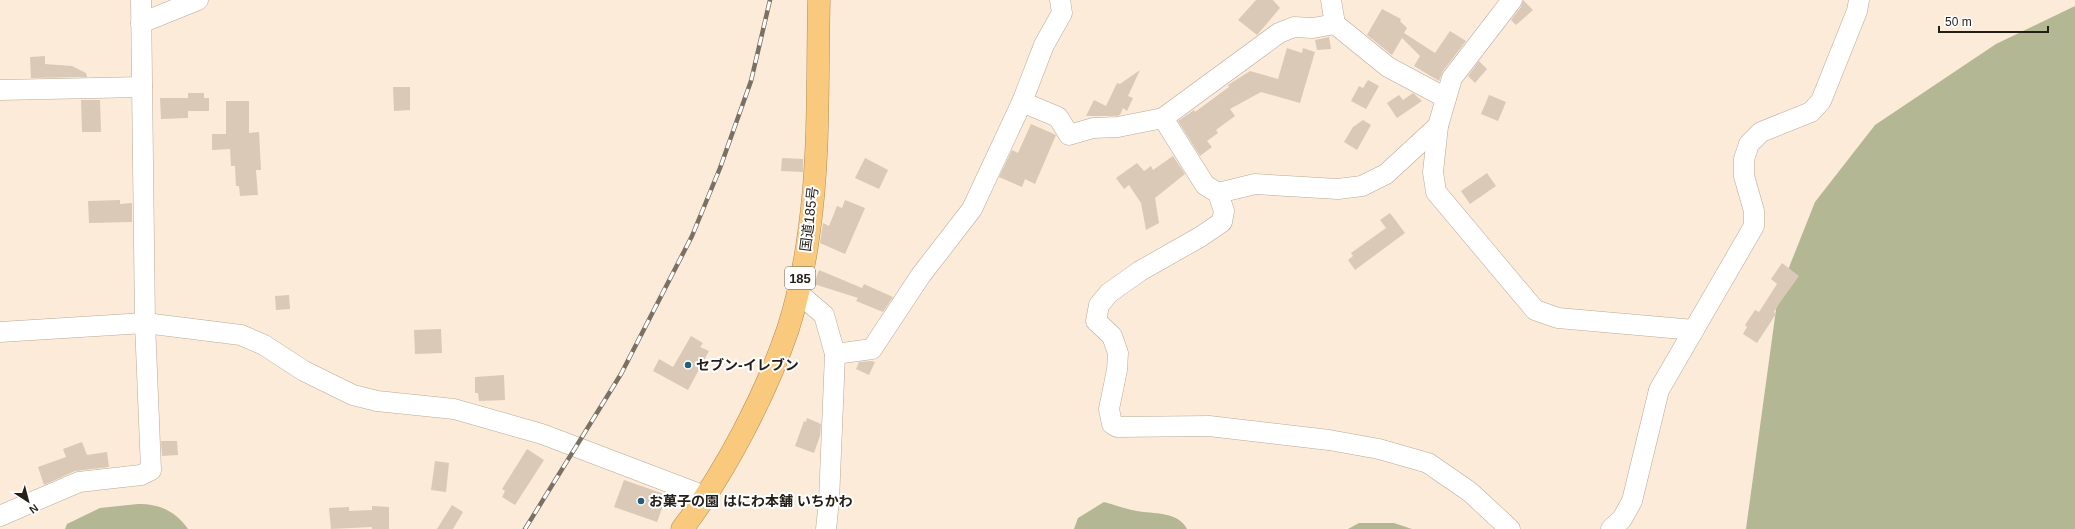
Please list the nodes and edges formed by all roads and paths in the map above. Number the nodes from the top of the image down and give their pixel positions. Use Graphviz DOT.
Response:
graph roads {
  1 [pos="141,0"];
  2 [pos="198,0"];
  3 [pos="819,0"];
  4 [pos="1060,0"];
  5 [pos="1331,0"];
  6 [pos="1512,0"];
  7 [pos="1859,0"];
  8 [pos="141,24"];
  9 [pos="1334,24"];
  10 [pos="142,87"];
  11 [pos="0,90"];
  12 [pos="1446,98"];
  13 [pos="1022,102"];
  14 [pos="1163,118"];
  15 [pos="1438,126"];
  16 [pos="1218,193"];
  17 [pos="797,292"];
  18 [pos="145,323"];
  19 [pos="1694,330"];
  20 [pos="0,332"];
  21 [pos="835,354"];
  22 [pos="705,496"];
  23 [pos="0,516"];
  24 [pos="682,529"];
  25 [pos="826,529"];
  26 [pos="1510,529"];
  27 [pos="1611,529"];
  1 -- 8 [label="street"];
  2 -- 8 [label="street"];
  3 -- 17 [label="highway, 国道185号 / 185"];
  4 -- 13 [label="street"];
  5 -- 9 [label="street"];
  6 -- 12 [label="street"];
  7 -- 19 [label="street"];
  8 -- 10 [label="street"];
  9 -- 12 [label="street"];
  9 -- 14 [label="street"];
  10 -- 11 [label="street"];
  10 -- 18 [label="street"];
  12 -- 15 [label="street"];
  13 -- 14 [label="street"];
  13 -- 21 [label="street"];
  14 -- 16 [label="street"];
  15 -- 16 [label="street"];
  15 -- 19 [label="street"];
  16 -- 26 [label="street"];
  17 -- 21 [label="street"];
  17 -- 22 [label="highway, 国道185号 / 185"];
  18 -- 20 [label="street"];
  18 -- 22 [label="street"];
  18 -- 23 [label="street"];
  19 -- 27 [label="street"];
  21 -- 25 [label="street"];
  22 -- 24 [label="highway, 国道185号 / 185"];
}
